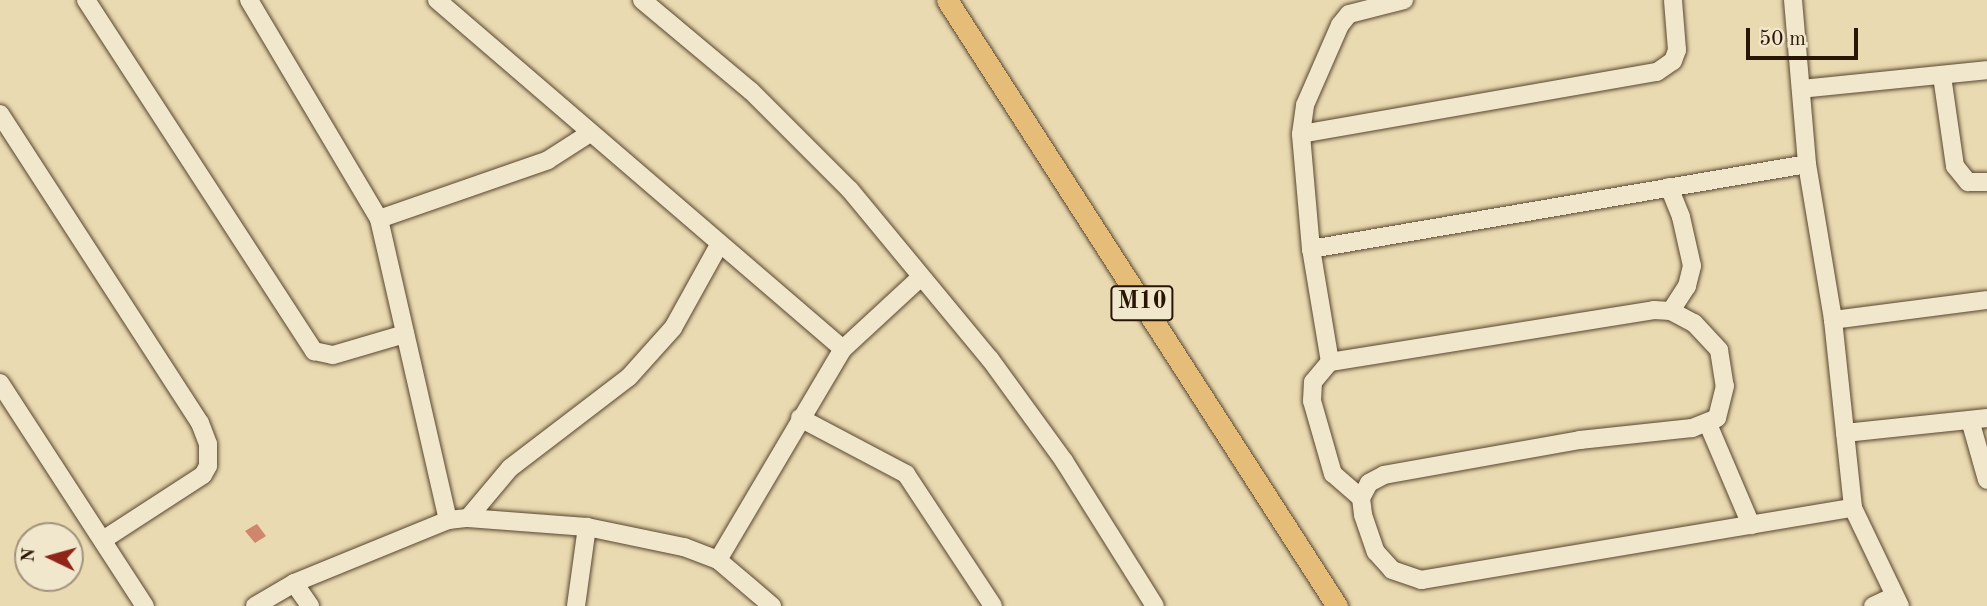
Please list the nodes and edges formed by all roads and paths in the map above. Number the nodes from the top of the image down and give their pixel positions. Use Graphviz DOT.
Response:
graph roads {
  1 [pos="86,0"];
  2 [pos="249,0"];
  3 [pos="437,0"];
  4 [pos="642,0"];
  5 [pos="947,0"];
  6 [pos="1404,0"];
  7 [pos="1673,0"];
  8 [pos="1793,0"];
  9 [pos="1987,70"];
  10 [pos="1942,76"];
  11 [pos="1801,89"];
  12 [pos="0,114"];
  13 [pos="590,133"];
  14 [pos="1301,134"];
  15 [pos="1807,164"];
  16 [pos="1987,183"];
  17 [pos="1669,187"];
  18 [pos="379,219"];
  19 [pos="719,245"];
  20 [pos="1311,249"];
  21 [pos="920,278"];
  22 [pos="1987,300"];
  23 [pos="1671,311"];
  24 [pos="1833,320"];
  25 [pos="405,334"];
  26 [pos="844,349"];
  27 [pos="1330,362"];
  28 [pos="0,383"];
  29 [pos="800,418"];
  30 [pos="1978,419"];
  31 [pos="1708,424"];
  32 [pos="1845,433"];
  33 [pos="1987,480"];
  34 [pos="1361,498"];
  35 [pos="1853,508"];
  36 [pos="468,518"];
  37 [pos="448,520"];
  38 [pos="1751,525"];
  39 [pos="587,527"];
  40 [pos="103,540"];
  41 [pos="718,560"];
  42 [pos="294,583"];
  43 [pos="1897,601"];
  44 [pos="145,606"];
  45 [pos="255,606"];
  46 [pos="310,606"];
  47 [pos="576,606"];
  48 [pos="772,606"];
  49 [pos="993,606"];
  50 [pos="1155,606"];
  51 [pos="1337,606"];
  52 [pos="1872,606"];
  1 -- 25 [label="street"];
  2 -- 18 [label="street"];
  3 -- 13 [label="street"];
  4 -- 21 [label="street"];
  5 -- 51 [label="main road, M10"];
  6 -- 14 [label="street"];
  7 -- 14 [label="street"];
  8 -- 11 [label="street"];
  9 -- 10 [label="street"];
  10 -- 11 [label="street"];
  10 -- 16 [label="street"];
  11 -- 15 [label="street"];
  12 -- 40 [label="street"];
  13 -- 18 [label="street"];
  13 -- 19 [label="street"];
  14 -- 20 [label="street"];
  15 -- 17 [label="street"];
  15 -- 24 [label="street"];
  17 -- 20 [label="street"];
  17 -- 23 [label="street"];
  18 -- 25 [label="street"];
  19 -- 26 [label="street"];
  19 -- 36 [label="street"];
  20 -- 27 [label="street"];
  21 -- 26 [label="street"];
  21 -- 50 [label="street"];
  22 -- 24 [label="street"];
  23 -- 27 [label="street"];
  23 -- 31 [label="street"];
  24 -- 32 [label="street"];
  25 -- 37 [label="street"];
  26 -- 29 [label="street"];
  27 -- 34 [label="street"];
  28 -- 40 [label="street"];
  29 -- 41 [label="street"];
  29 -- 49 [label="street"];
  30 -- 32 [label="street"];
  30 -- 33 [label="street"];
  31 -- 34 [label="street"];
  31 -- 38 [label="street"];
  32 -- 35 [label="street"];
  34 -- 38 [label="street"];
  35 -- 38 [label="street"];
  35 -- 43 [label="street"];
  36 -- 37 [label="street"];
  36 -- 39 [label="street"];
  37 -- 42 [label="street"];
  39 -- 41 [label="street"];
  39 -- 47 [label="street"];
  40 -- 44 [label="street"];
  41 -- 48 [label="street"];
  42 -- 45 [label="street"];
  42 -- 46 [label="street"];
  43 -- 52 [label="street"];
}
